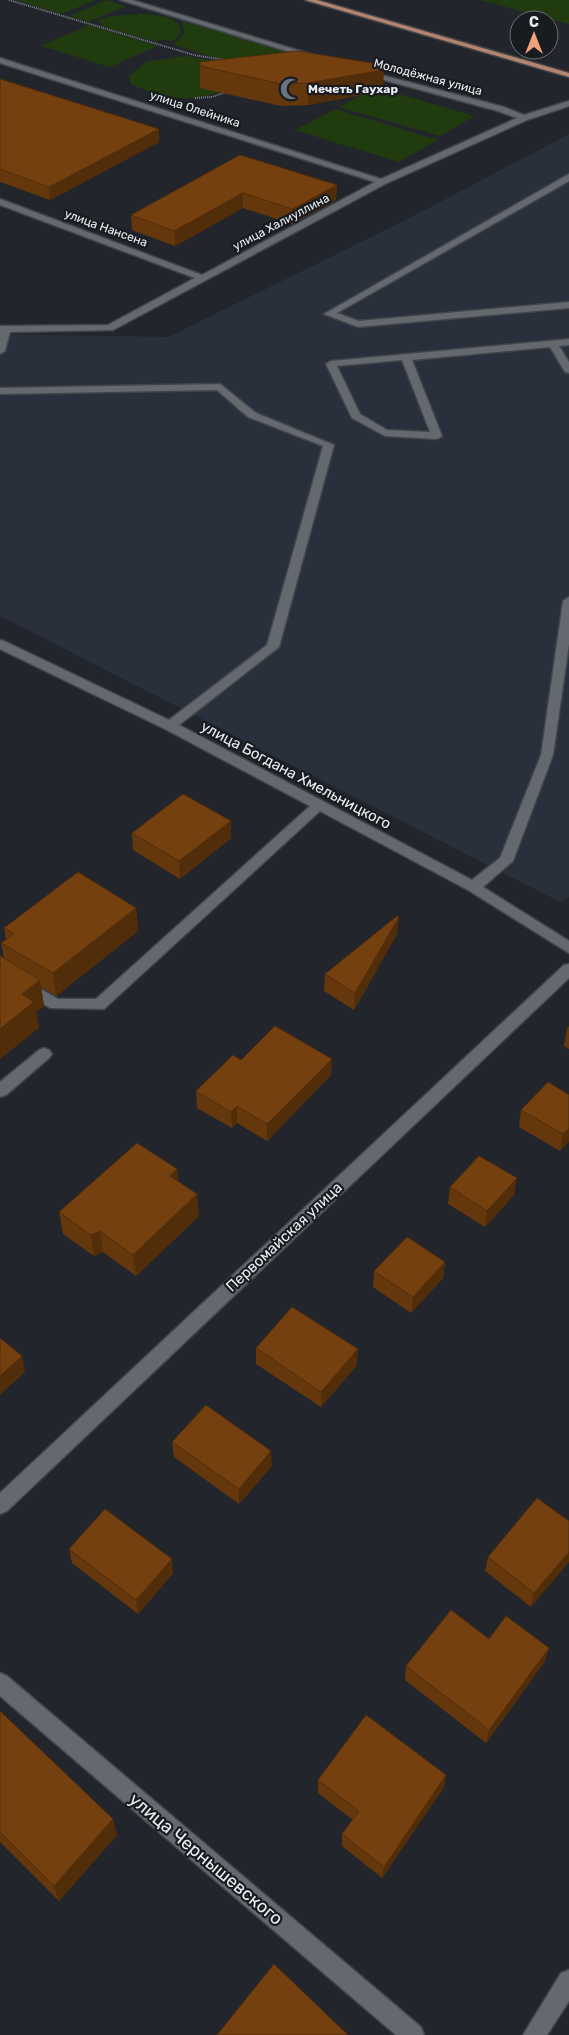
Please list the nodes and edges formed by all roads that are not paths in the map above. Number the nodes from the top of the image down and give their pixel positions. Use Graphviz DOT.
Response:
graph roads {
  1 [pos="124,0"];
  2 [pos="309,0"];
  3 [pos="324,59"];
  4 [pos="0,60"];
  5 [pos="352,68"];
  6 [pos="569,75"];
  7 [pos="569,103"];
  8 [pos="524,118"];
  9 [pos="569,177"];
  10 [pos="382,182"];
  11 [pos="0,202"];
  12 [pos="203,278"];
  13 [pos="569,306"];
  14 [pos="3,329"];
  15 [pos="569,342"];
  16 [pos="553,344"];
  17 [pos="0,351"];
  18 [pos="406,357"];
  19 [pos="569,370"];
  20 [pos="0,391"];
  21 [pos="569,601"];
  22 [pos="0,644"];
  23 [pos="170,726"];
  24 [pos="319,805"];
  25 [pos="472,886"];
  26 [pos="569,948"];
  27 [pos="569,969"];
  28 [pos="0,970"];
  29 [pos="44,1054"];
  30 [pos="0,1091"];
  31 [pos="0,1505"];
  32 [pos="0,1683"];
  33 [pos="569,1981"];
  34 [pos="413,2035"];
  35 [pos="534,2035"];
  1 -- 3 [label="street"];
  2 -- 6 [label="main road"];
  4 -- 10 [label="street, улица Олейника"];
  5 -- 8 [label="street, Молодёжная улица"];
  7 -- 8 [label="street, улица Халиуллина"];
  8 -- 10 [label="street, улица Халиуллина"];
  9 -- 13 [label="street"];
  10 -- 12 [label="street, улица Халиуллина"];
  11 -- 12 [label="street, улица Нансена"];
  12 -- 14 [label="street, улица Халиуллина"];
  14 -- 17 [label="street"];
  15 -- 16 [label="street"];
  16 -- 18 [label="street"];
  16 -- 19 [label="street"];
  18 -- 18 [label="street"];
  20 -- 23 [label="street"];
  21 -- 25 [label="street"];
  22 -- 23 [label="street, улица Богдана Хмельницкого"];
  23 -- 24 [label="street, улица Богдана Хмельницкого"];
  24 -- 25 [label="street, улица Богдана Хмельницкого"];
  24 -- 28 [label="street"];
  25 -- 26 [label="street, улица Богдана Хмельницкого"];
  27 -- 31 [label="street, Первомайская улица"];
  29 -- 30 [label="street"];
  32 -- 34 [label="street, улица Чернышевского"];
  33 -- 35 [label="street"];
}
